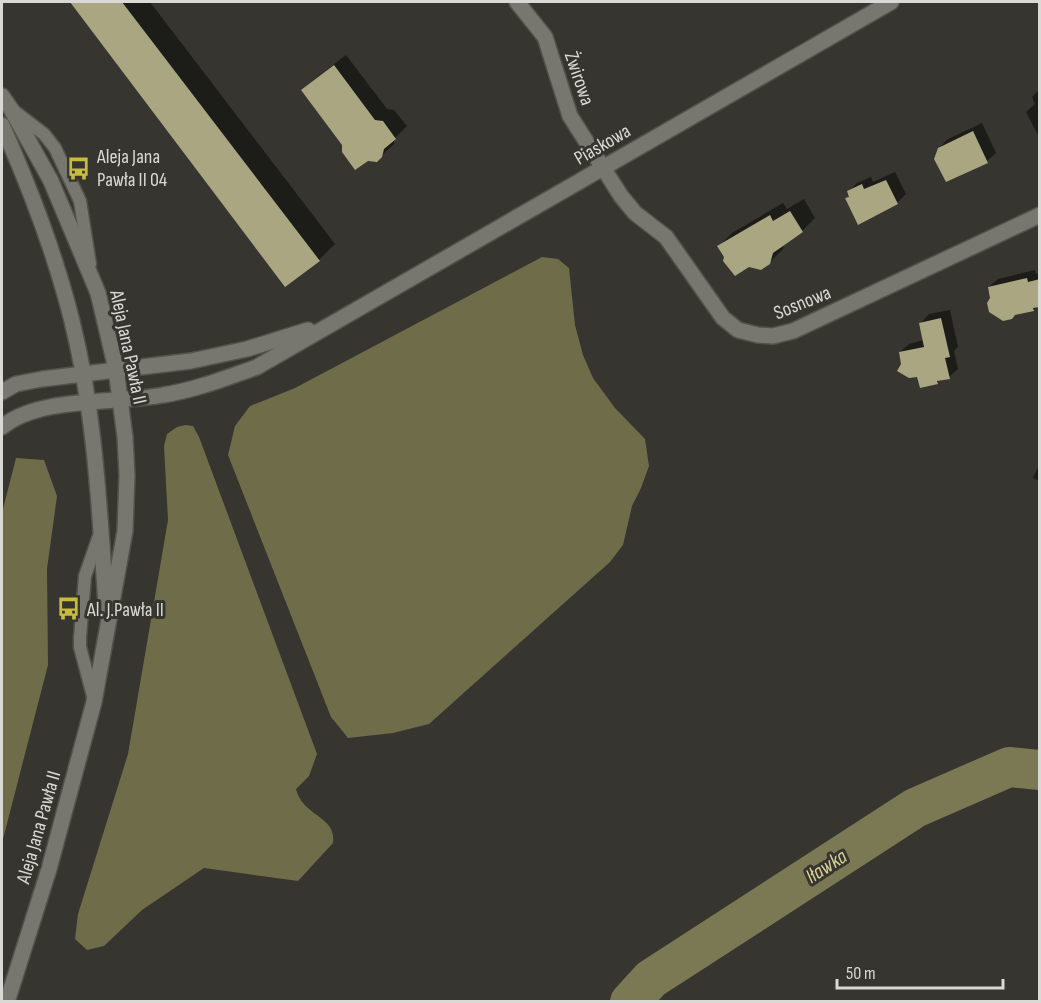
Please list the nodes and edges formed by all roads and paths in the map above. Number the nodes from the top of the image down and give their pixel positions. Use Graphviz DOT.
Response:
graph roads {
  1 [pos="518,2"];
  2 [pos="891,2"];
  3 [pos="2,96"];
  4 [pos="2,125"];
  5 [pos="604,168"];
  6 [pos="1040,215"];
  7 [pos="334,322"];
  8 [pos="116,369"];
  9 [pos="82,374"];
  10 [pos="2,392"];
  11 [pos="121,400"];
  12 [pos="88,403"];
  13 [pos="2,427"];
  14 [pos="101,532"];
  15 [pos="108,627"];
  16 [pos="94,702"];
  17 [pos="7,1002"];
  1 -- 5 [label="street, Żwirowa"];
  2 -- 5 [label="street, Piaskowa"];
  3 -- 8 [label="street, Aleja Jana Pawła II"];
  4 -- 9 [label="street, Aleja Jana Pawła II"];
  5 -- 6 [label="street, Sosnowa"];
  5 -- 7 [label="street, Piaskowa"];
  7 -- 8 [label="street, Piaskowa"];
  7 -- 11 [label="street, Piaskowa"];
  8 -- 9 [label="street, Piaskowa"];
  8 -- 11 [label="street, Aleja Jana Pawła II"];
  9 -- 10 [label="street, Piaskowa"];
  9 -- 12 [label="street, Aleja Jana Pawła II"];
  11 -- 12 [label="street, Piaskowa"];
  11 -- 15 [label="street, Aleja Jana Pawła II"];
  12 -- 13 [label="street, Piaskowa"];
  12 -- 14 [label="street, Aleja Jana Pawła II"];
  14 -- 15 [label="street, Aleja Jana Pawła II"];
  14 -- 16 [label="lane"];
  15 -- 16 [label="street, Aleja Jana Pawła II"];
  16 -- 17 [label="street, Aleja Jana Pawła II"];
}
